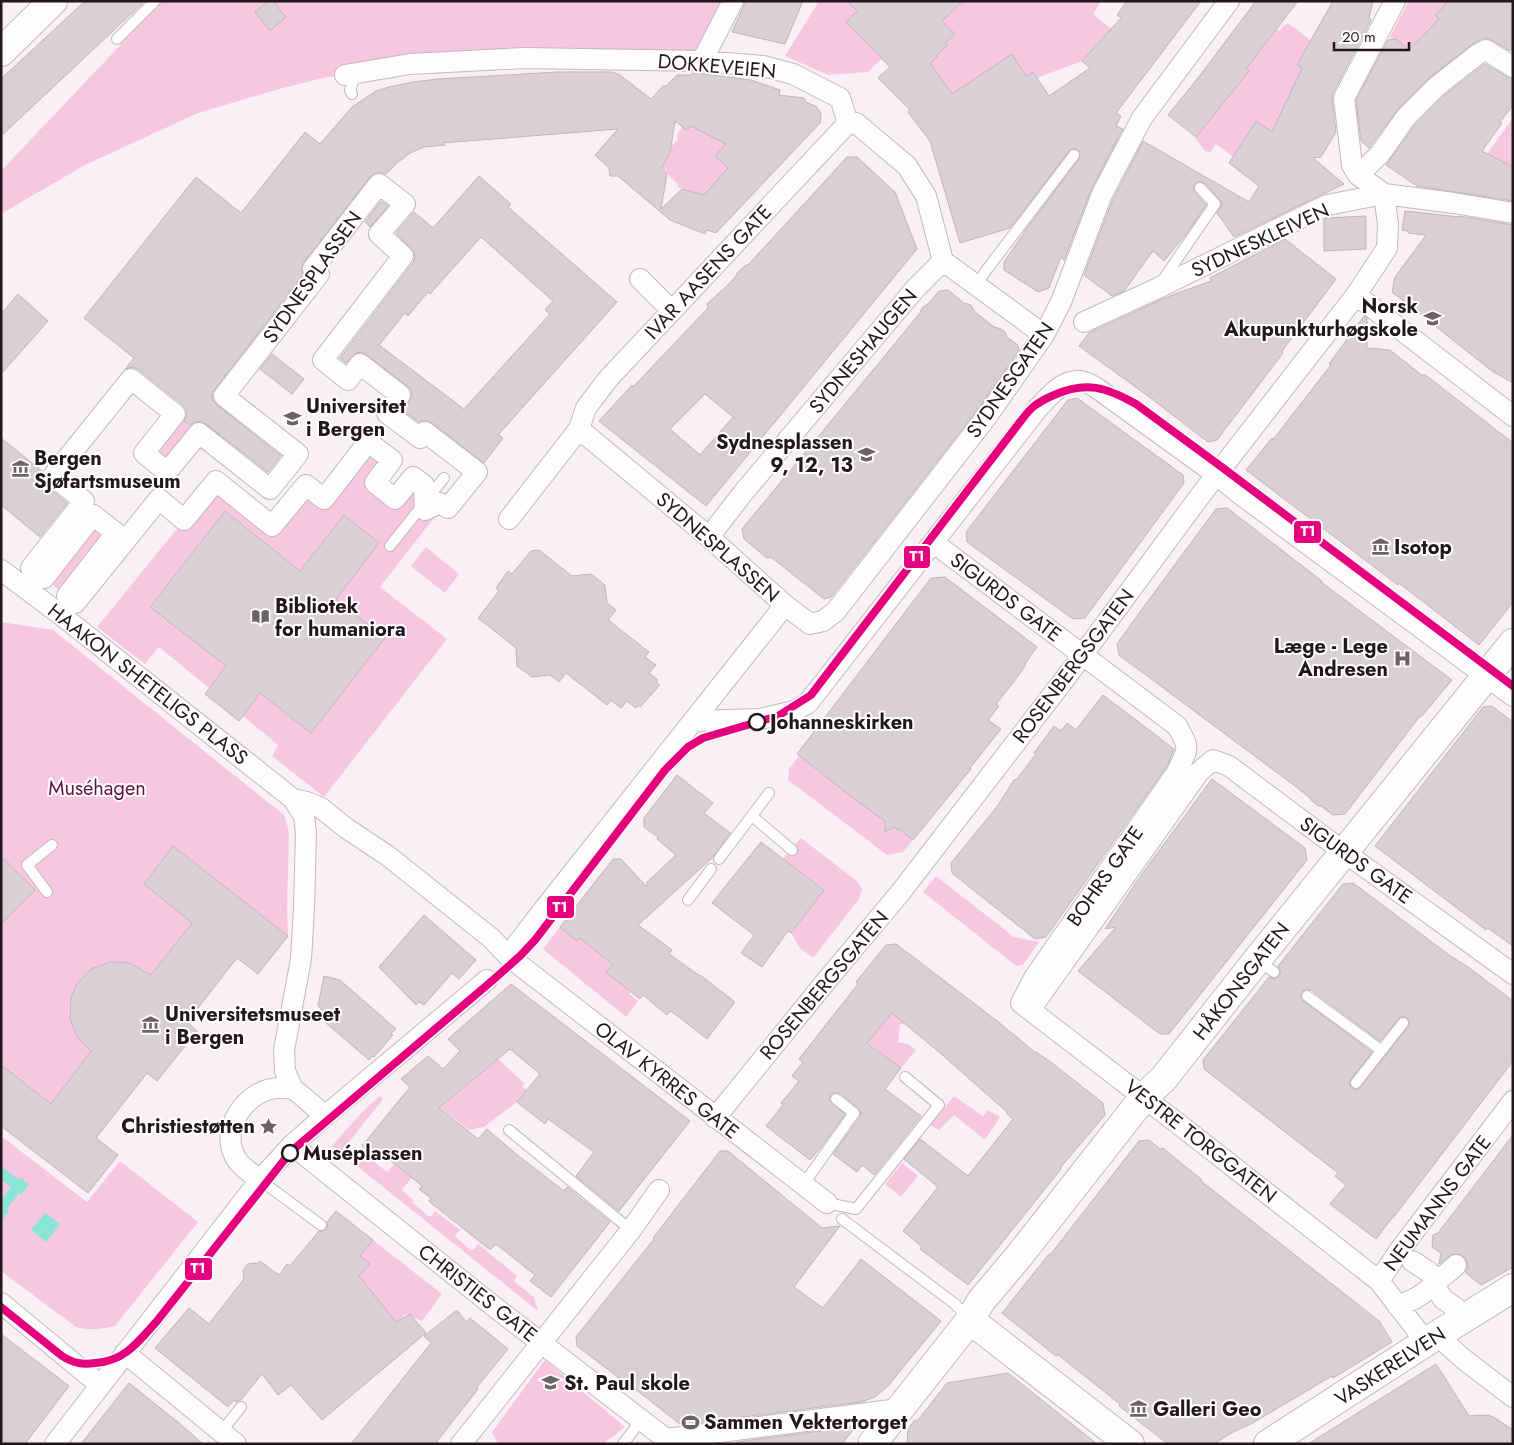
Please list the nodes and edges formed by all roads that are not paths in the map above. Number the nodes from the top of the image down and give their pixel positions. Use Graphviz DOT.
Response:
graph roads {
  1 [pos="25,1"];
  2 [pos="53,1"];
  3 [pos="155,1"];
  4 [pos="733,1"];
  5 [pos="1229,1"];
  6 [pos="1395,1"];
  7 [pos="1,26"];
  8 [pos="117,39"];
  9 [pos="1,52"];
  10 [pos="702,61"];
  11 [pos="1513,67"];
  12 [pos="350,74"];
  13 [pos="352,94"];
  14 [pos="848,123"];
  15 [pos="1074,155"];
  16 [pos="1358,175"];
  17 [pos="1200,188"];
  18 [pos="1384,194"];
  19 [pos="1513,213"];
  20 [pos="943,261"];
  21 [pos="640,279"];
  22 [pos="977,285"];
  23 [pos="1158,288"];
  24 [pos="1356,295"];
  25 [pos="672,311"];
  26 [pos="1084,322"];
  27 [pos="1044,335"];
  28 [pos="1513,416"];
  29 [pos="579,429"];
  30 [pos="199,433"];
  31 [pos="1217,475"];
  32 [pos="444,478"];
  33 [pos="509,519"];
  34 [pos="709,537"];
  35 [pos="934,543"];
  36 [pos="390,546"];
  37 [pos="1,570"];
  38 [pos="785,605"];
  39 [pos="1513,643"];
  40 [pos="1082,655"];
  41 [pos="1486,677"];
  42 [pos="1513,696"];
  43 [pos="694,721"];
  44 [pos="1187,750"];
  45 [pos="1199,772"];
  46 [pos="769,794"];
  47 [pos="293,799"];
  48 [pos="752,816"];
  49 [pos="52,845"];
  50 [pos="792,850"];
  51 [pos="1344,852"];
  52 [pos="719,860"];
  53 [pos="711,869"];
  54 [pos="47,892"];
  55 [pos="688,900"];
  56 [pos="508,956"];
  57 [pos="1513,974"];
  58 [pos="488,980"];
  59 [pos="1306,996"];
  60 [pos="1026,1006"];
  61 [pos="1404,1023"];
  62 [pos="1381,1050"];
  63 [pos="905,1077"];
  64 [pos="1356,1083"];
  65 [pos="293,1089"];
  66 [pos="1144,1097"];
  67 [pos="836,1099"];
  68 [pos="1513,1101"];
  69 [pos="325,1116"];
  70 [pos="716,1118"];
  71 [pos="509,1130"];
  72 [pos="292,1145"];
  73 [pos="260,1180"];
  74 [pos="803,1184"];
  75 [pos="659,1190"];
  76 [pos="827,1203"];
  77 [pos="842,1219"];
  78 [pos="321,1225"];
  79 [pos="630,1230"];
  80 [pos="1412,1261"];
  81 [pos="1456,1266"];
  82 [pos="1379,1281"];
  83 [pos="1436,1284"];
  84 [pos="1513,1288"];
  85 [pos="1,1303"];
  86 [pos="1397,1305"];
  87 [pos="1456,1308"];
  88 [pos="970,1320"];
  89 [pos="1432,1339"];
  90 [pos="542,1343"];
  91 [pos="125,1353"];
  92 [pos="100,1385"];
  93 [pos="1513,1398"];
  94 [pos="240,1407"];
  95 [pos="899,1409"];
  96 [pos="642,1419"];
  97 [pos="228,1438"];
  98 [pos="55,1444"];
  99 [pos="461,1444"];
  100 [pos="623,1444"];
  101 [pos="872,1444"];
  102 [pos="1130,1444"];
  103 [pos="1268,1444"];
  1 -- 7 [label="main road"];
  2 -- 9 [label="main road"];
  3 -- 8 [label="lane"];
  4 -- 10 [label="street"];
  5 -- 27 [label="street, SYDNESGATEN"];
  6 -- 16 [label="street"];
  10 -- 12 [label="street, DOKKEVEIEN"];
  10 -- 14 [label="street, DOKKEVEIEN"];
  11 -- 16 [label="street"];
  12 -- 13 [label="lane"];
  14 -- 20 [label="street"];
  14 -- 25 [label="street, IVAR AASENS GATE"];
  15 -- 22 [label="lane"];
  16 -- 18 [label="street"];
  17 -- 23 [label="lane, SYDNESKLEIVEN"];
  18 -- 19 [label="street, SYDNESKLEIVEN"];
  18 -- 23 [label="street, SYDNESKLEIVEN"];
  18 -- 24 [label="street, ROSENBERGSGATEN"];
  20 -- 22 [label="street"];
  20 -- 34 [label="street, SYDNESHAUGEN"];
  21 -- 25 [label="street"];
  22 -- 27 [label="street"];
  23 -- 26 [label="street, SYDNESKLEIVEN"];
  24 -- 28 [label="street"];
  24 -- 31 [label="street, ROSENBERGSGATEN"];
  25 -- 29 [label="street, IVAR AASENS GATE"];
  27 -- 38 [label="street, SYDNESGATEN"];
  29 -- 33 [label="street"];
  29 -- 34 [label="street, SYDNESPLASSEN"];
  30 -- 30 [label="street, SYDNESPLASSEN"];
  31 -- 35 [label="street"];
  31 -- 40 [label="street, ROSENBERGSGATEN"];
  31 -- 41 [label="street"];
  32 -- 36 [label="lane"];
  34 -- 38 [label="street, SYDNESPLASSEN"];
  35 -- 40 [label="street, SIGURDS GATE"];
  35 -- 43 [label="street"];
  37 -- 47 [label="street, HAAKON SHETELIGS PLASS"];
  38 -- 43 [label="street, SYDNESPLASSEN"];
  39 -- 41 [label="main road, HÅKONSGATEN"];
  40 -- 44 [label="street, SIGURDS GATE"];
  40 -- 70 [label="street, ROSENBERGSGATEN"];
  41 -- 42 [label="street"];
  41 -- 51 [label="main road, HÅKONSGATEN"];
  43 -- 56 [label="street, SYDNESPLASSEN"];
  44 -- 60 [label="street, BOHRS GATE"];
  45 -- 51 [label="street, SIGURDS GATE"];
  45 -- 60 [label="street, BOHRS GATE"];
  46 -- 48 [label="lane"];
  47 -- 56 [label="street, HAAKON SHETELIGS PLASS"];
  47 -- 65 [label="street, HAAKON SHETELIGS PLASS"];
  48 -- 50 [label="lane"];
  48 -- 52 [label="lane"];
  49 -- 54 [label="lane"];
  51 -- 57 [label="street, SIGURDS GATE"];
  51 -- 66 [label="main road, HÅKONSGATEN"];
  53 -- 55 [label="lane"];
  56 -- 70 [label="street, OLAV KYRRES GATE"];
  58 -- 69 [label="street"];
  59 -- 62 [label="lane"];
  60 -- 66 [label="street, VESTRE TORGGATEN"];
  61 -- 62 [label="lane"];
  62 -- 64 [label="lane"];
  63 -- 76 [label="lane"];
  65 -- 69 [label="street"];
  65 -- 73 [label="street"];
  66 -- 82 [label="street, VESTRE TORGGATEN"];
  66 -- 88 [label="main road, HÅKONSGATEN"];
  67 -- 74 [label="lane"];
  68 -- 82 [label="street, NEUMANNS GATE"];
  69 -- 72 [label="street"];
  70 -- 74 [label="street, OLAV KYRRES GATE"];
  71 -- 79 [label="lane"];
  72 -- 73 [label="street"];
  72 -- 90 [label="street, CHRISTIES GATE"];
  73 -- 78 [label="lane"];
  73 -- 91 [label="street"];
  74 -- 76 [label="street, OLAV KYRRES GATE"];
  75 -- 79 [label="street"];
  77 -- 88 [label="lane"];
  79 -- 90 [label="street"];
  80 -- 83 [label="street"];
  81 -- 83 [label="street"];
  82 -- 86 [label="street, VESTRE TORGGATEN"];
  83 -- 86 [label="street"];
  83 -- 87 [label="street"];
  84 -- 89 [label="main road, VASKERELVEN"];
  85 -- 92 [label="street"];
  86 -- 89 [label="street, VESTRE TORGGATEN"];
  88 -- 95 [label="main road, HÅKONSGATEN"];
  88 -- 102 [label="main road"];
  89 -- 93 [label="street"];
  89 -- 103 [label="main road, VASKERELVEN"];
  90 -- 96 [label="street, CHRISTIES GATE"];
  90 -- 99 [label="street"];
  91 -- 92 [label="street"];
  91 -- 97 [label="street"];
  92 -- 98 [label="street"];
  94 -- 97 [label="lane"];
  95 -- 96 [label="street, CHRISTIES GATE"];
  95 -- 101 [label="main road, HÅKONSGATEN"];
  96 -- 100 [label="lane"];
}
